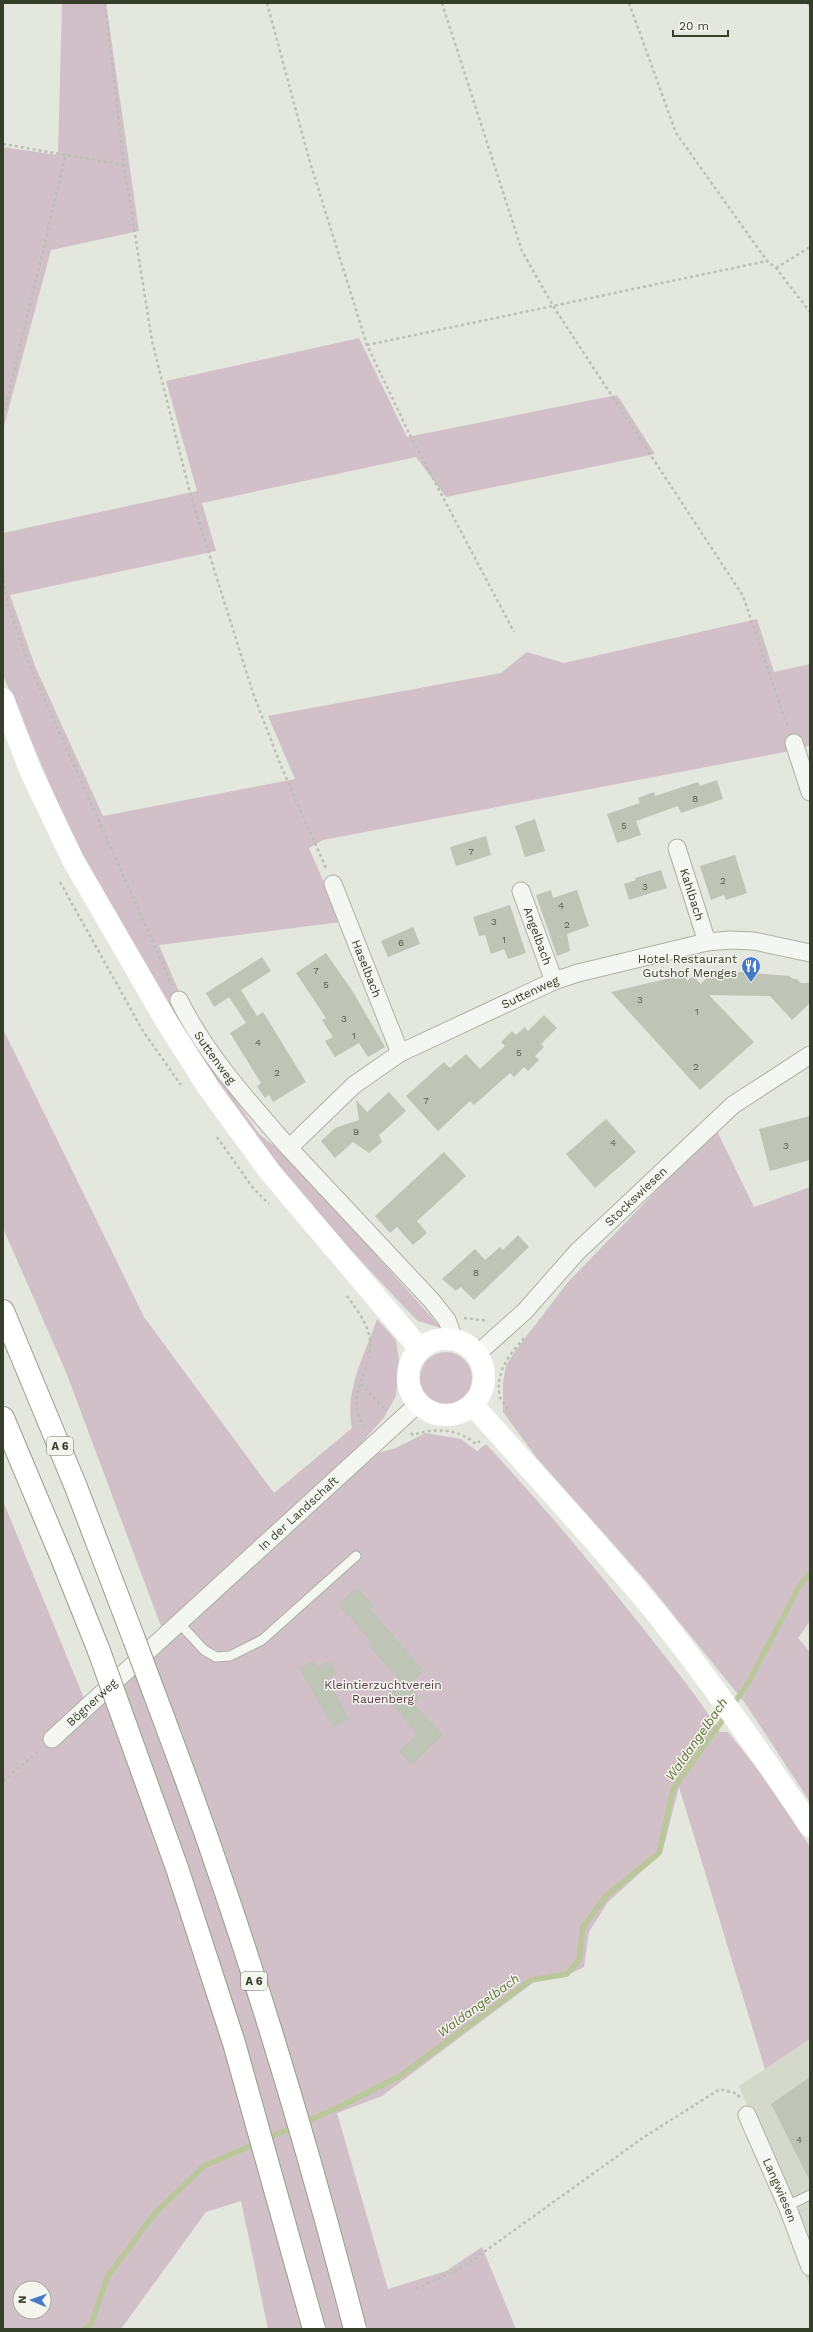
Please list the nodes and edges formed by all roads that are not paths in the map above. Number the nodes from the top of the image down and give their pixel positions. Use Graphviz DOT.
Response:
graph roads {
  1 [pos="3,699"];
  2 [pos="794,744"];
  3 [pos="810,792"];
  4 [pos="677,848"];
  5 [pos="333,884"];
  6 [pos="521,891"];
  7 [pos="707,942"];
  8 [pos="810,953"];
  9 [pos="554,981"];
  10 [pos="179,1000"];
  11 [pos="400,1053"];
  12 [pos="810,1055"];
  13 [pos="289,1148"];
  14 [pos="3,1311"];
  15 [pos="450,1330"];
  16 [pos="420,1349"];
  17 [pos="477,1354"];
  18 [pos="418,1404"];
  19 [pos="473,1405"];
  20 [pos="3,1418"];
  21 [pos="356,1556"];
  22 [pos="180,1624"];
  23 [pos="52,1739"];
  24 [pos="810,1826"];
  25 [pos="747,2115"];
  26 [pos="810,2195"];
  27 [pos="787,2206"];
  28 [pos="810,2267"];
  29 [pos="314,2329"];
  30 [pos="355,2329"];
  1 -- 16 [label="main road"];
  2 -- 3 [label="street"];
  4 -- 7 [label="street, Kahlbach"];
  5 -- 11 [label="street, Haselbach"];
  6 -- 9 [label="street, Angelbach"];
  7 -- 8 [label="street, Suttenweg"];
  7 -- 9 [label="street, Suttenweg"];
  9 -- 11 [label="street, Suttenweg"];
  10 -- 13 [label="street, Suttenweg"];
  11 -- 13 [label="street, Suttenweg"];
  12 -- 17 [label="street, Stockswiesen"];
  13 -- 15 [label="street, Suttenweg"];
  14 -- 30 [label="main road, A 6, bridge"];
  15 -- 16 [label="main road"];
  15 -- 17 [label="main road"];
  16 -- 18 [label="main road"];
  17 -- 19 [label="main road"];
  18 -- 19 [label="main road"];
  18 -- 22 [label="street, In der Landschaft"];
  19 -- 24 [label="main road"];
  20 -- 29 [label="main road, bridge"];
  21 -- 22 [label="lane"];
  22 -- 23 [label="street, Bögnerweg"];
  25 -- 27 [label="street, Langwiesen"];
  26 -- 27 [label="lane"];
  27 -- 28 [label="street, Langwiesen"];
}
